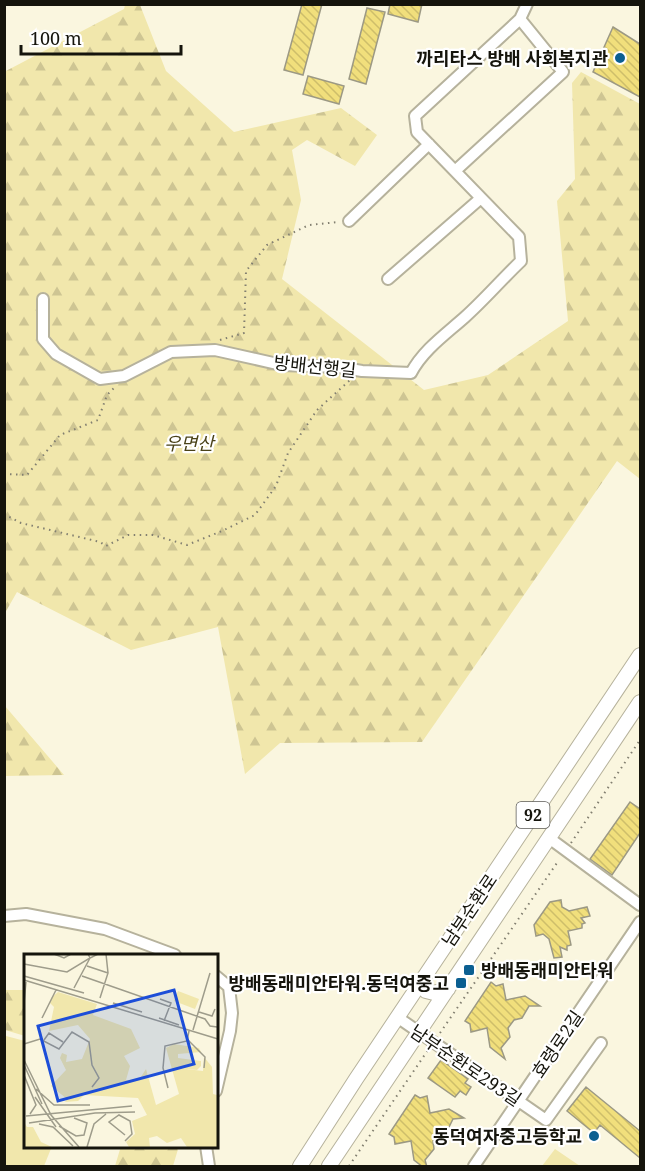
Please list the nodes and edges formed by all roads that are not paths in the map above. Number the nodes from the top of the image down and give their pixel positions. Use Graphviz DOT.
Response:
graph roads {
  1 [pos="527,4"];
  2 [pos="520,19"];
  3 [pos="429,144"];
  4 [pos="455,171"];
  5 [pos="482,198"];
  6 [pos="349,221"];
  7 [pos="388,279"];
  8 [pos="43,299"];
  9 [pos="640,655"];
  10 [pos="638,710"];
  11 [pos="549,838"];
  12 [pos="640,905"];
  13 [pos="4,916"];
  14 [pos="640,922"];
  15 [pos="172,954"];
  16 [pos="426,975"];
  17 [pos="218,978"];
  18 [pos="448,988"];
  19 [pos="397,1017"];
  20 [pos="419,1033"];
  21 [pos="601,1043"];
  22 [pos="356,1079"];
  23 [pos="218,1082"];
  24 [pos="378,1095"];
  25 [pos="519,1100"];
  26 [pos="206,1147"];
  27 [pos="209,1167"];
  28 [pos="300,1167"];
  29 [pos="329,1167"];
  30 [pos="474,1167"];
  1 -- 2 [label="street, 방배선행길"];
  2 -- 3 [label="street, 방배선행길"];
  2 -- 4 [label="street"];
  3 -- 4 [label="street, 방배선행길"];
  3 -- 6 [label="street"];
  4 -- 5 [label="street, 방배선행길"];
  5 -- 7 [label="street"];
  5 -- 8 [label="street, 방배선행길"];
  9 -- 16 [label="main road, 남부순환로 / 92"];
  10 -- 11 [label="main road, 남부순환로 / 92"];
  11 -- 12 [label="street"];
  11 -- 18 [label="main road, 남부순환로 / 92"];
  13 -- 15 [label="street"];
  14 -- 25 [label="street, 효령로2길"];
  16 -- 18 [label="main road"];
  16 -- 19 [label="main road, 남부순환로 / 92"];
  17 -- 23 [label="street"];
  18 -- 20 [label="main road, 남부순환로 / 92"];
  19 -- 20 [label="street, 남부순환로293길"];
  19 -- 22 [label="main road, 남부순환로 / 92"];
  20 -- 24 [label="main road, 남부순환로 / 92"];
  20 -- 25 [label="street, 남부순환로293길"];
  21 -- 25 [label="street, 남부순환로293길"];
  22 -- 24 [label="main road"];
  22 -- 28 [label="main road, 남부순환로 / 92"];
  24 -- 29 [label="main road, 남부순환로 / 92"];
  25 -- 30 [label="street, 효령로2길"];
  26 -- 27 [label="street"];
}
